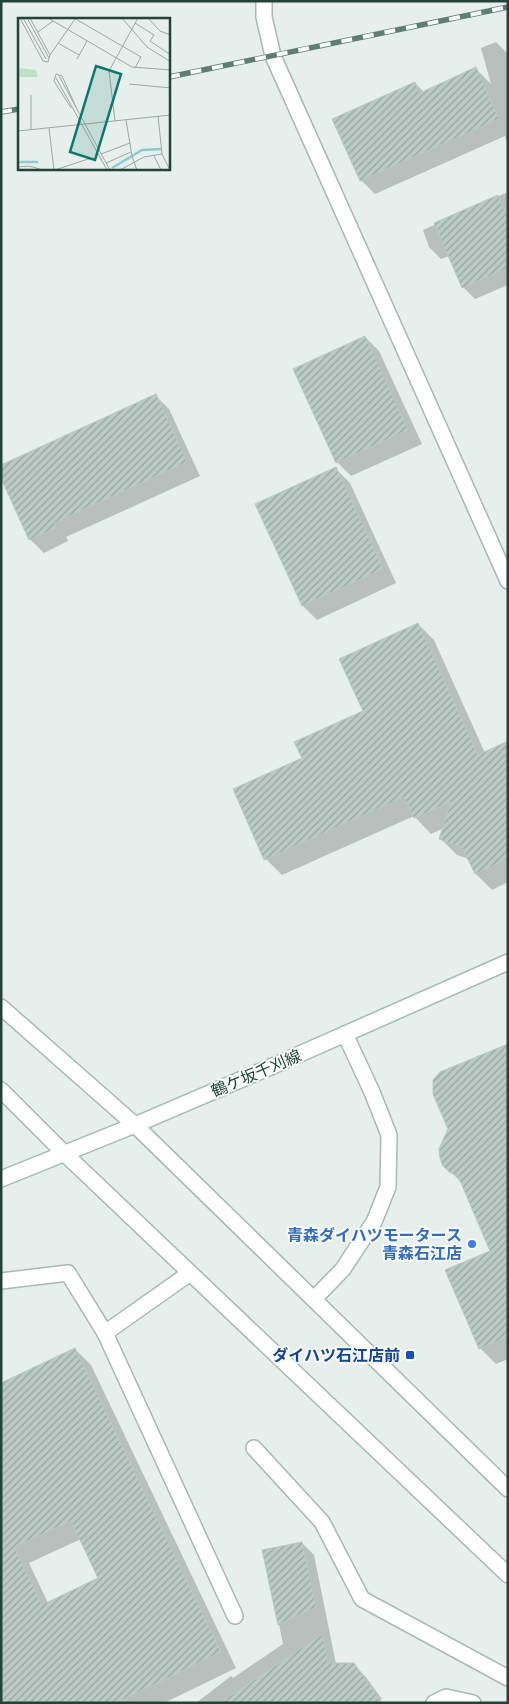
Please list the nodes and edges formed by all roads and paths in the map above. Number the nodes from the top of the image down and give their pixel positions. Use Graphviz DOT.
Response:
graph roads {
  1 [pos="264,1"];
  2 [pos="508,581"];
  3 [pos="508,962"];
  4 [pos="1,1006"];
  5 [pos="345,1034"];
  6 [pos="1,1090"];
  7 [pos="135,1125"];
  8 [pos="64,1153"];
  9 [pos="1,1179"];
  10 [pos="190,1273"];
  11 [pos="1,1281"];
  12 [pos="314,1299"];
  13 [pos="105,1332"];
  14 [pos="254,1448"];
  15 [pos="508,1489"];
  16 [pos="508,1575"];
  17 [pos="235,1616"];
  18 [pos="508,1678"];
  19 [pos="434,1703"];
  20 [pos="473,1703"];
  1 -- 2 [label="street"];
  3 -- 5 [label="street, 鶴ケ坂千刈線"];
  4 -- 7 [label="street"];
  5 -- 7 [label="street, 鶴ケ坂千刈線"];
  5 -- 12 [label="street"];
  6 -- 8 [label="street"];
  7 -- 8 [label="street, 鶴ケ坂千刈線"];
  7 -- 12 [label="street"];
  8 -- 9 [label="street, 鶴ケ坂千刈線"];
  8 -- 10 [label="street"];
  10 -- 13 [label="street"];
  10 -- 16 [label="street"];
  11 -- 13 [label="street"];
  12 -- 15 [label="street"];
  13 -- 17 [label="street"];
  14 -- 18 [label="street"];
  19 -- 20 [label="street"];
}
